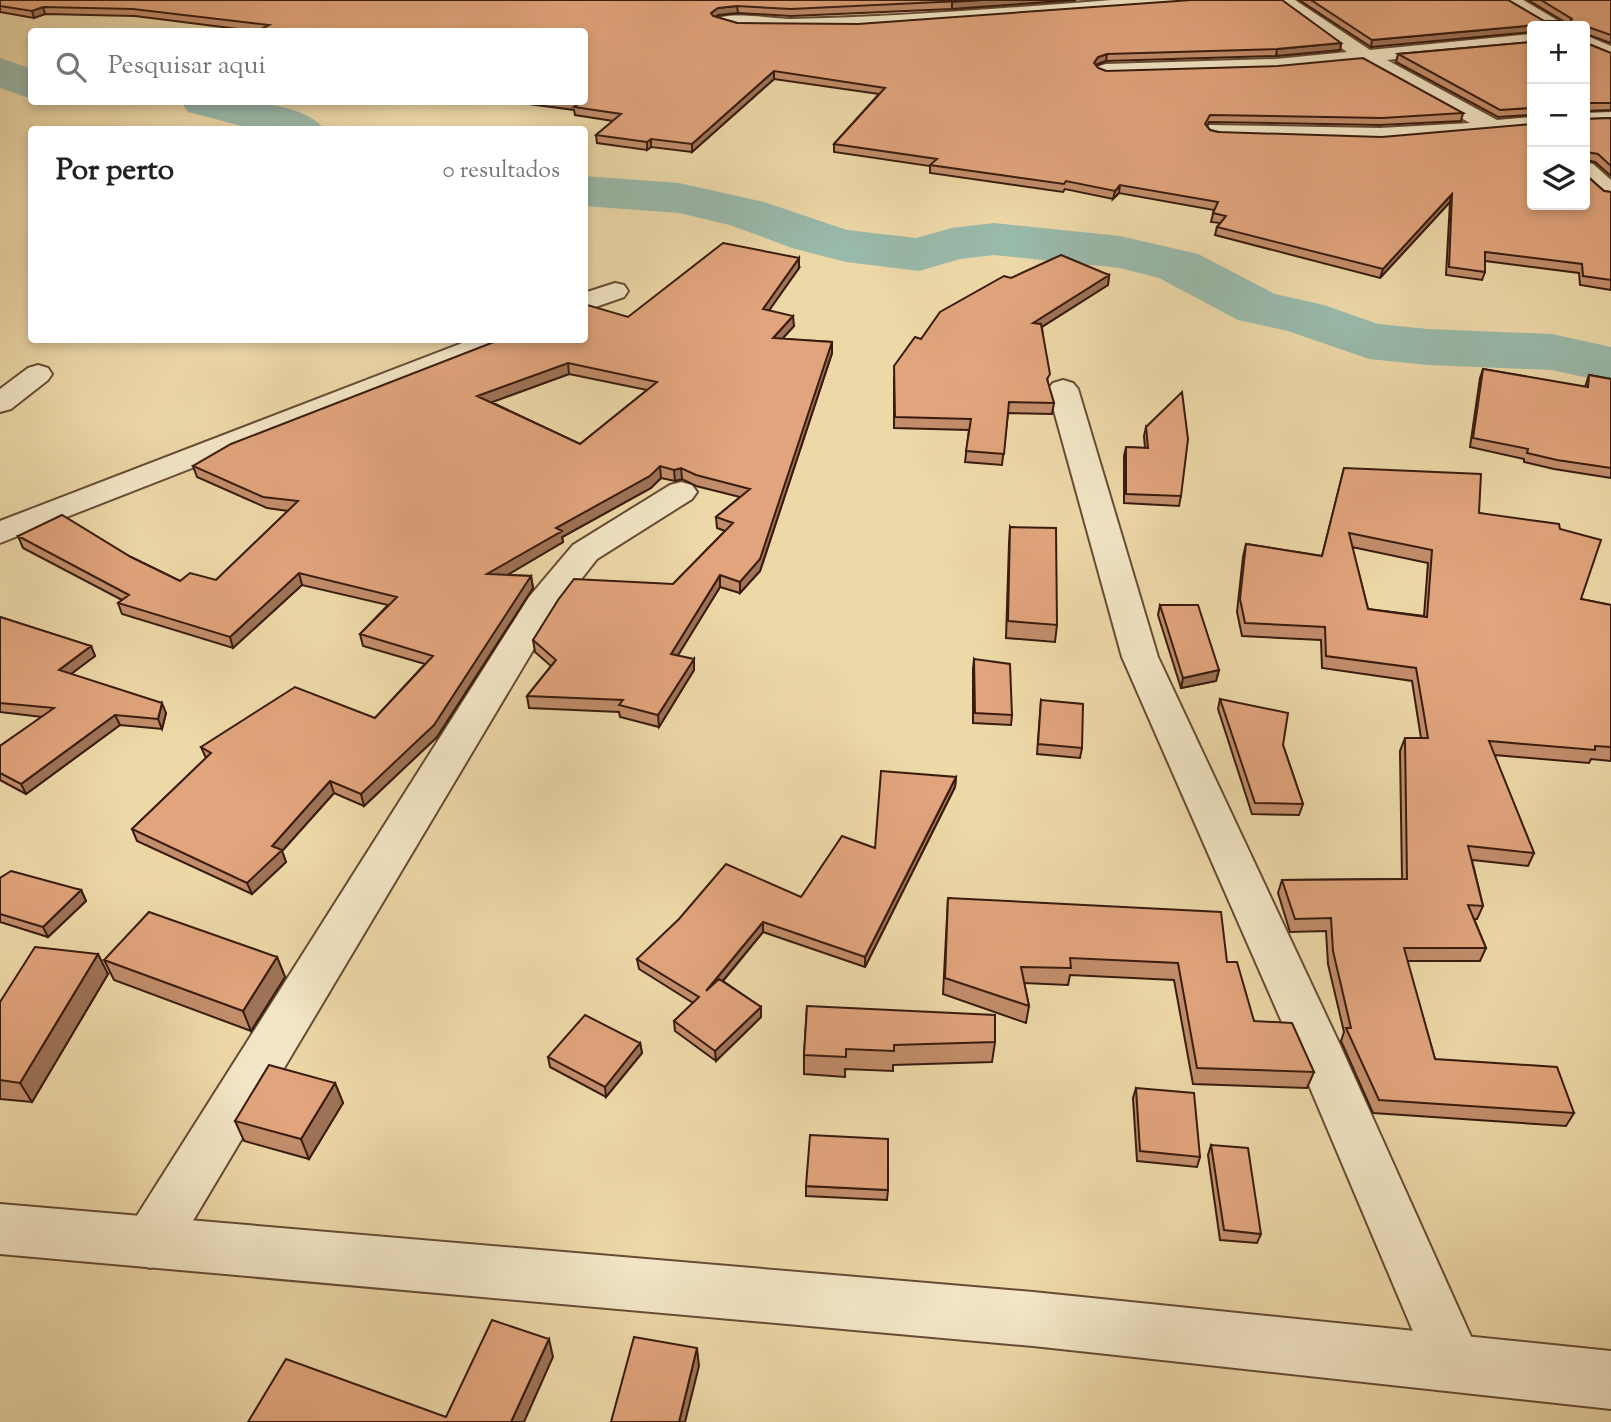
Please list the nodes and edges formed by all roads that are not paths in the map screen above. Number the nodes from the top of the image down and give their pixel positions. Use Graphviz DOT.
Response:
graph roads {
  1 [pos="1189,0"];
  2 [pos="1283,0"];
  3 [pos="1509,0"];
  4 [pos="1060,5"];
  5 [pos="723,21"];
  6 [pos="1548,21"];
  7 [pos="1611,32"];
  8 [pos="1590,34"];
  9 [pos="1527,41"];
  10 [pos="1590,44"];
  11 [pos="1611,54"];
  12 [pos="1367,57"];
  13 [pos="1106,70"];
  14 [pos="1611,118"];
  15 [pos="1590,119"];
  16 [pos="1527,126"];
  17 [pos="1494,127"];
  18 [pos="1217,130"];
  19 [pos="1590,173"];
  20 [pos="1611,192"];
  21 [pos="615,291"];
  22 [pos="588,301"];
  23 [pos="486,343"];
  24 [pos="38,374"];
  25 [pos="1063,389"];
  26 [pos="0,403"];
  27 [pos="681,492"];
  28 [pos="0,533"];
  29 [pos="0,1228"];
  30 [pos="150,1243"];
  31 [pos="1454,1362"];
  32 [pos="1611,1380"];
  1 -- 4 [label="street"];
  2 -- 12 [label="street"];
  3 -- 6 [label="street"];
  4 -- 5 [label="street"];
  7 -- 8 [label="street"];
  9 -- 12 [label="street"];
  10 -- 11 [label="street"];
  12 -- 13 [label="street"];
  12 -- 17 [label="street"];
  14 -- 15 [label="street"];
  16 -- 17 [label="street"];
  17 -- 18 [label="street"];
  19 -- 20 [label="street"];
  21 -- 22 [label="street"];
  23 -- 28 [label="street"];
  24 -- 26 [label="street"];
  25 -- 31 [label="street"];
  27 -- 30 [label="street"];
  29 -- 30 [label="street"];
  30 -- 31 [label="street"];
  31 -- 32 [label="street"];
}
